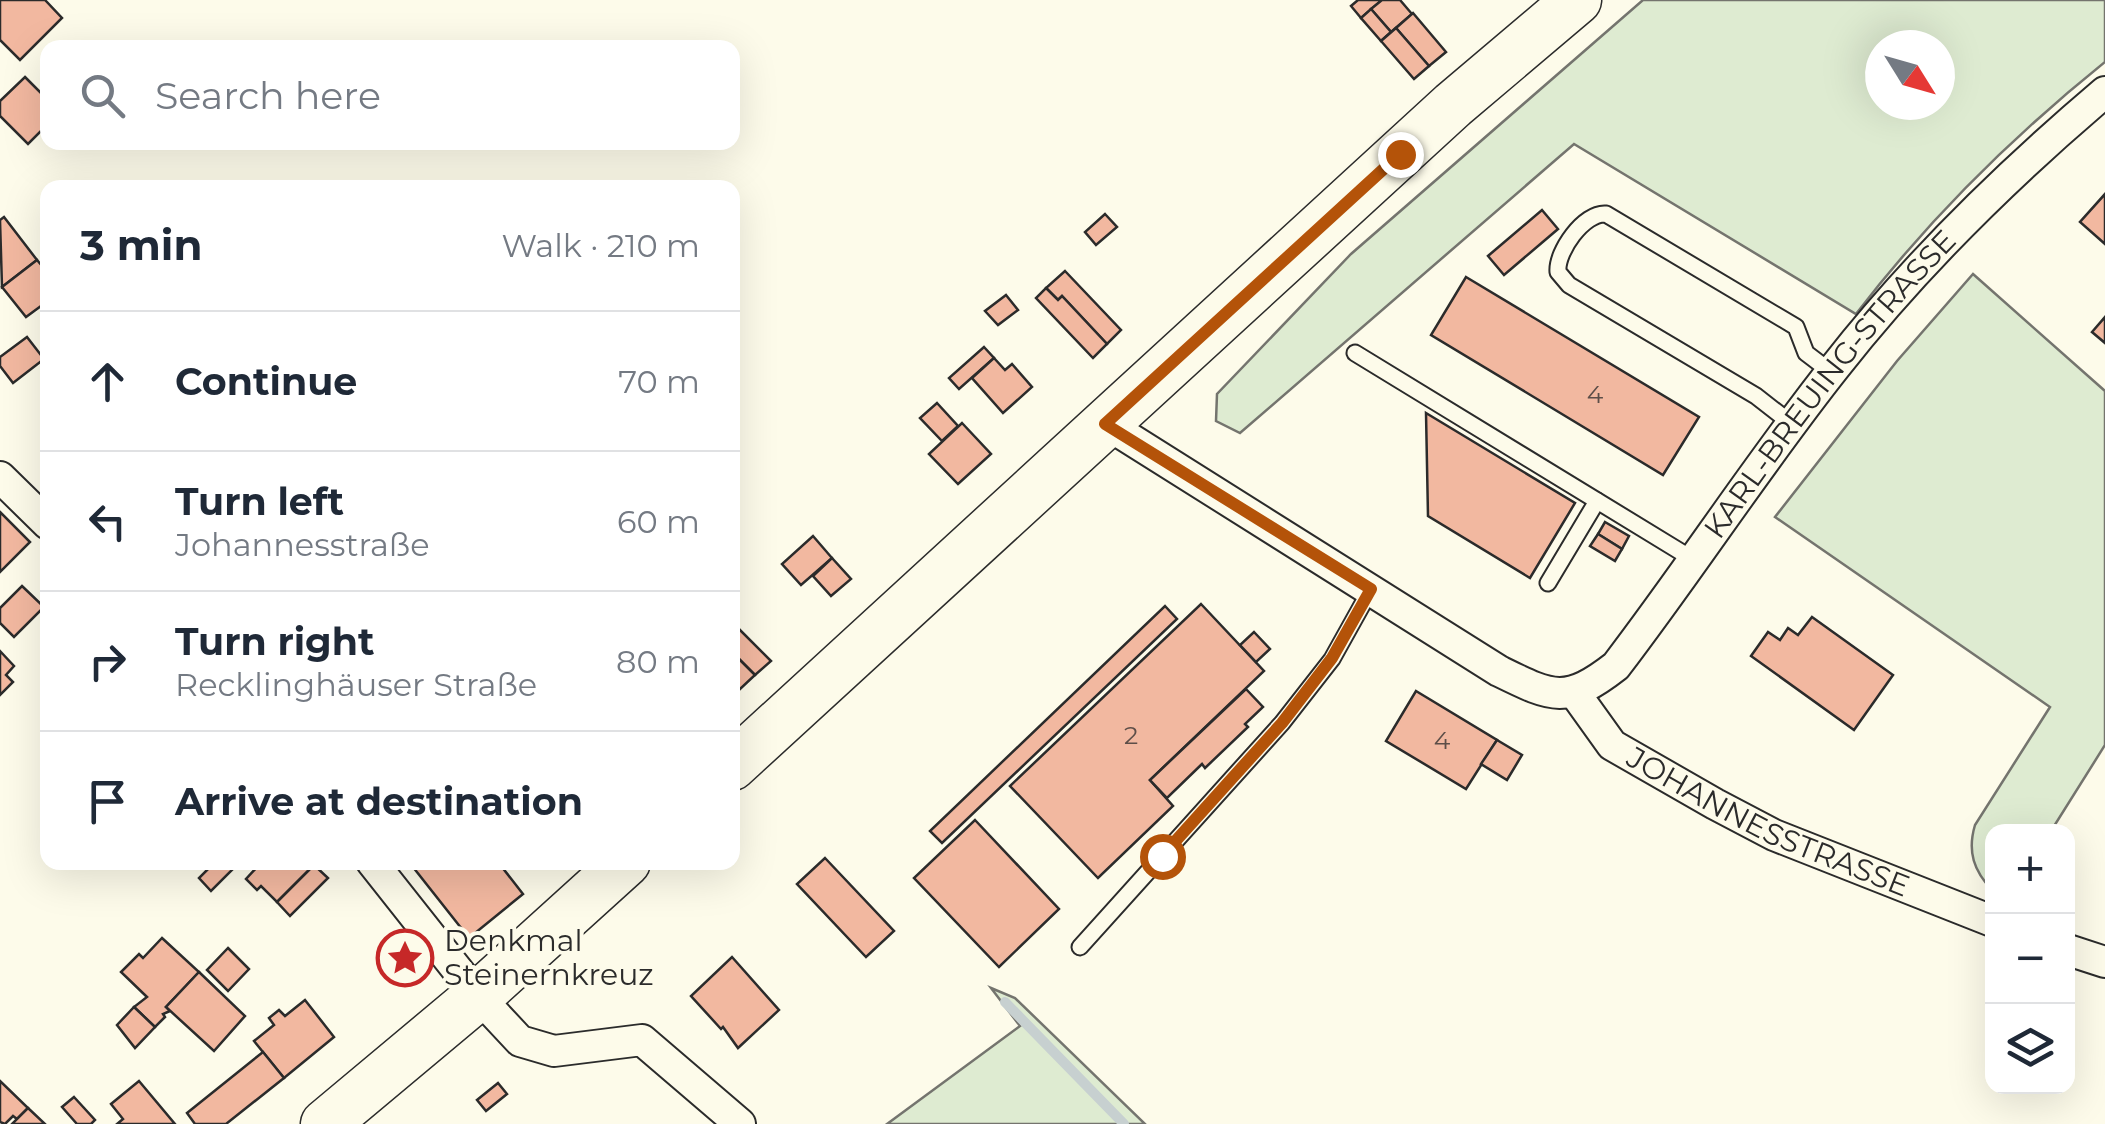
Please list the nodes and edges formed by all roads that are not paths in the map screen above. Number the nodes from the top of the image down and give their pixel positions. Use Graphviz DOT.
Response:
graph roads {
  1 [pos="1578,0"];
  2 [pos="2105,92"];
  3 [pos="1355,353"];
  4 [pos="1830,372"];
  5 [pos="1105,424"];
  6 [pos="1792,424"];
  7 [pos="0,477"];
  8 [pos="1597,501"];
  9 [pos="40,516"];
  10 [pos="1694,560"];
  11 [pos="1548,583"];
  12 [pos="1371,589"];
  13 [pos="1574,692"];
  14 [pos="740,759"];
  15 [pos="378,870"];
  16 [pos="617,870"];
  17 [pos="1985,918"];
  18 [pos="1080,947"];
  19 [pos="2075,952"];
  20 [pos="2105,962"];
  21 [pos="478,996"];
  22 [pos="325,1124"];
  23 [pos="740,1124"];
  1 -- 5 [label="main road"];
  2 -- 4 [label="street, KARL-BREUING-STRASSE"];
  3 -- 8 [label="lane"];
  4 -- 6 [label="street, KARL-BREUING-STRASSE"];
  4 -- 6 [label="lane"];
  5 -- 12 [label="street"];
  5 -- 14 [label="main road"];
  6 -- 10 [label="street, KARL-BREUING-STRASSE"];
  7 -- 9 [label="street"];
  8 -- 10 [label="lane"];
  8 -- 11 [label="lane"];
  10 -- 13 [label="street, KARL-BREUING-STRASSE"];
  12 -- 13 [label="street"];
  12 -- 18 [label="lane"];
  13 -- 17 [label="street, JOHANNESSTRASSE"];
  15 -- 21 [label="street"];
  16 -- 21 [label="main road"];
  19 -- 20 [label="street"];
  21 -- 22 [label="main road"];
  21 -- 23 [label="street"];
}
